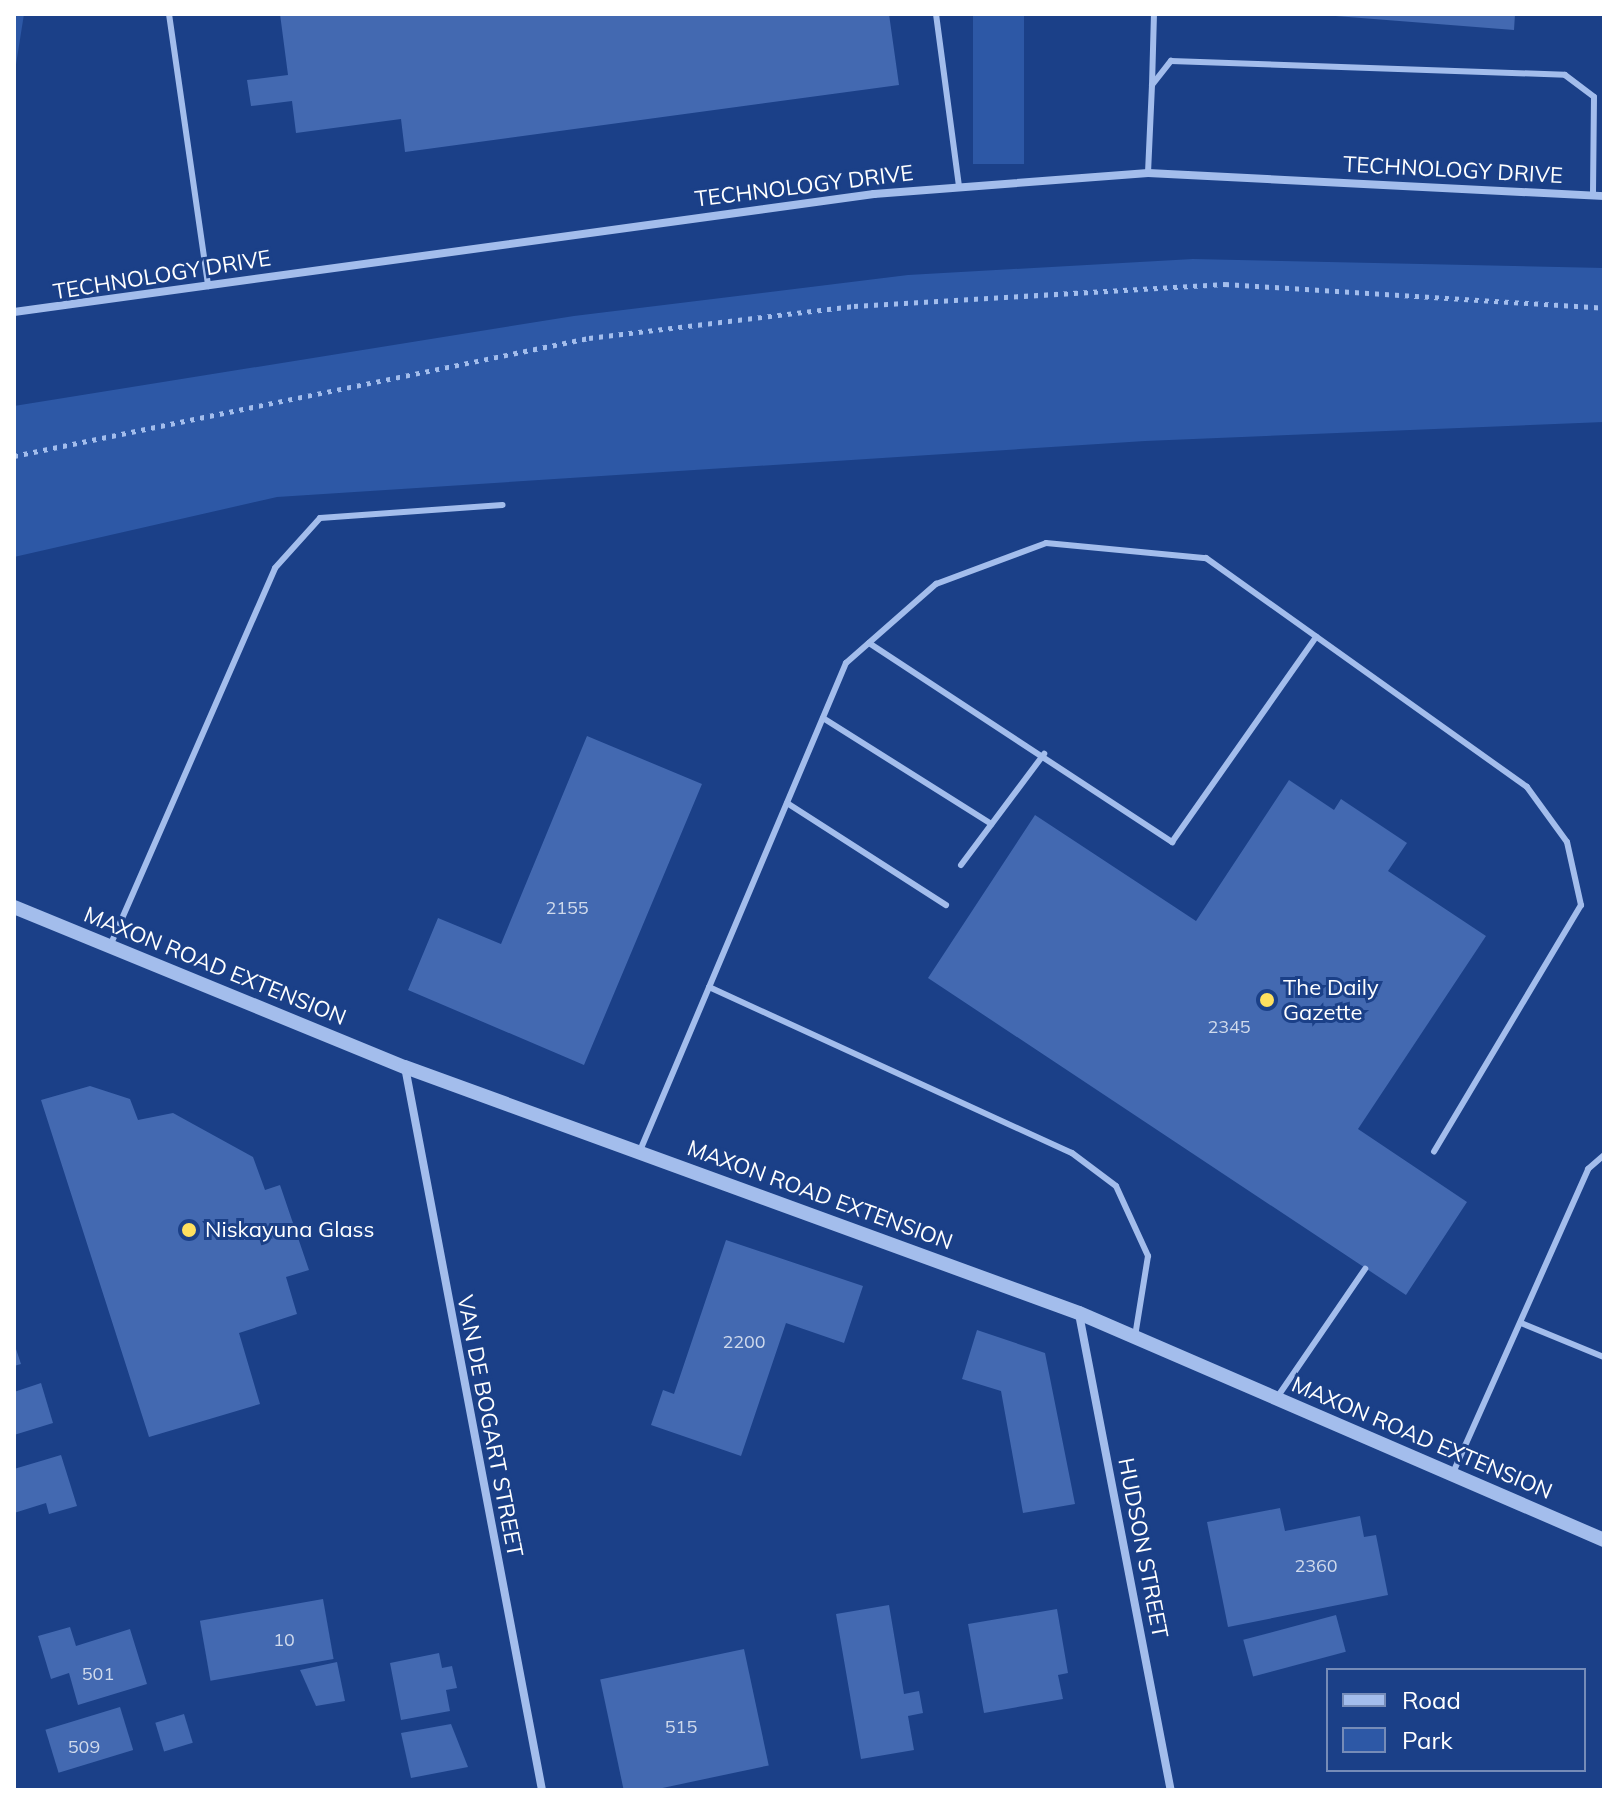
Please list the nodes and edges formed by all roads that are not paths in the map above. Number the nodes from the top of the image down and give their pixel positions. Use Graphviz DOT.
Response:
graph roads {
  1 [pos="169,14"];
  2 [pos="936,14"];
  3 [pos="1154,14"];
  4 [pos="1152,85"];
  5 [pos="1148,173"];
  6 [pos="959,187"];
  7 [pos="1593,195"];
  8 [pos="1604,196"];
  9 [pos="208,286"];
  10 [pos="14,312"];
  11 [pos="503,505"];
  12 [pos="1316,637"];
  13 [pos="869,643"];
  14 [pos="823,718"];
  15 [pos="1044,754"];
  16 [pos="787,803"];
  17 [pos="991,824"];
  18 [pos="961,865"];
  19 [pos="946,905"];
  20 [pos="14,907"];
  21 [pos="110,946"];
  22 [pos="709,987"];
  23 [pos="405,1067"];
  24 [pos="1434,1152"];
  25 [pos="639,1153"];
  26 [pos="1604,1155"];
  27 [pos="1365,1269"];
  28 [pos="1079,1313"];
  29 [pos="1521,1323"];
  30 [pos="1135,1338"];
  31 [pos="1604,1357"];
  32 [pos="1276,1399"];
  33 [pos="1452,1475"];
  34 [pos="1604,1540"];
  35 [pos="542,1790"];
  36 [pos="1171,1790"];
  1 -- 9 [label="lane"];
  2 -- 6 [label="lane"];
  3 -- 4 [label="lane"];
  4 -- 5 [label="lane"];
  4 -- 7 [label="lane"];
  5 -- 6 [label="street, TECHNOLOGY DRIVE"];
  5 -- 7 [label="street, TECHNOLOGY DRIVE"];
  6 -- 9 [label="street, TECHNOLOGY DRIVE"];
  7 -- 8 [label="street, TECHNOLOGY DRIVE"];
  9 -- 10 [label="street, TECHNOLOGY DRIVE"];
  11 -- 21 [label="lane"];
  12 -- 13 [label="lane"];
  12 -- 15 [label="lane"];
  12 -- 24 [label="lane"];
  13 -- 14 [label="lane"];
  13 -- 15 [label="lane"];
  14 -- 16 [label="lane"];
  14 -- 17 [label="lane"];
  15 -- 17 [label="lane"];
  16 -- 19 [label="lane"];
  16 -- 22 [label="lane"];
  17 -- 18 [label="lane"];
  20 -- 21 [label="street, MAXON ROAD EXTENSION"];
  21 -- 23 [label="street, MAXON ROAD EXTENSION"];
  22 -- 25 [label="lane"];
  22 -- 30 [label="lane"];
  23 -- 25 [label="street, MAXON ROAD EXTENSION"];
  23 -- 35 [label="street, VAN DE BOGART STREET"];
  25 -- 28 [label="street, MAXON ROAD EXTENSION"];
  26 -- 29 [label="lane"];
  27 -- 32 [label="lane"];
  28 -- 30 [label="street, MAXON ROAD EXTENSION"];
  28 -- 36 [label="street, HUDSON STREET"];
  29 -- 31 [label="lane"];
  29 -- 33 [label="lane"];
  30 -- 32 [label="street, MAXON ROAD EXTENSION"];
  32 -- 33 [label="street, MAXON ROAD EXTENSION"];
  33 -- 34 [label="street, MAXON ROAD EXTENSION"];
}
